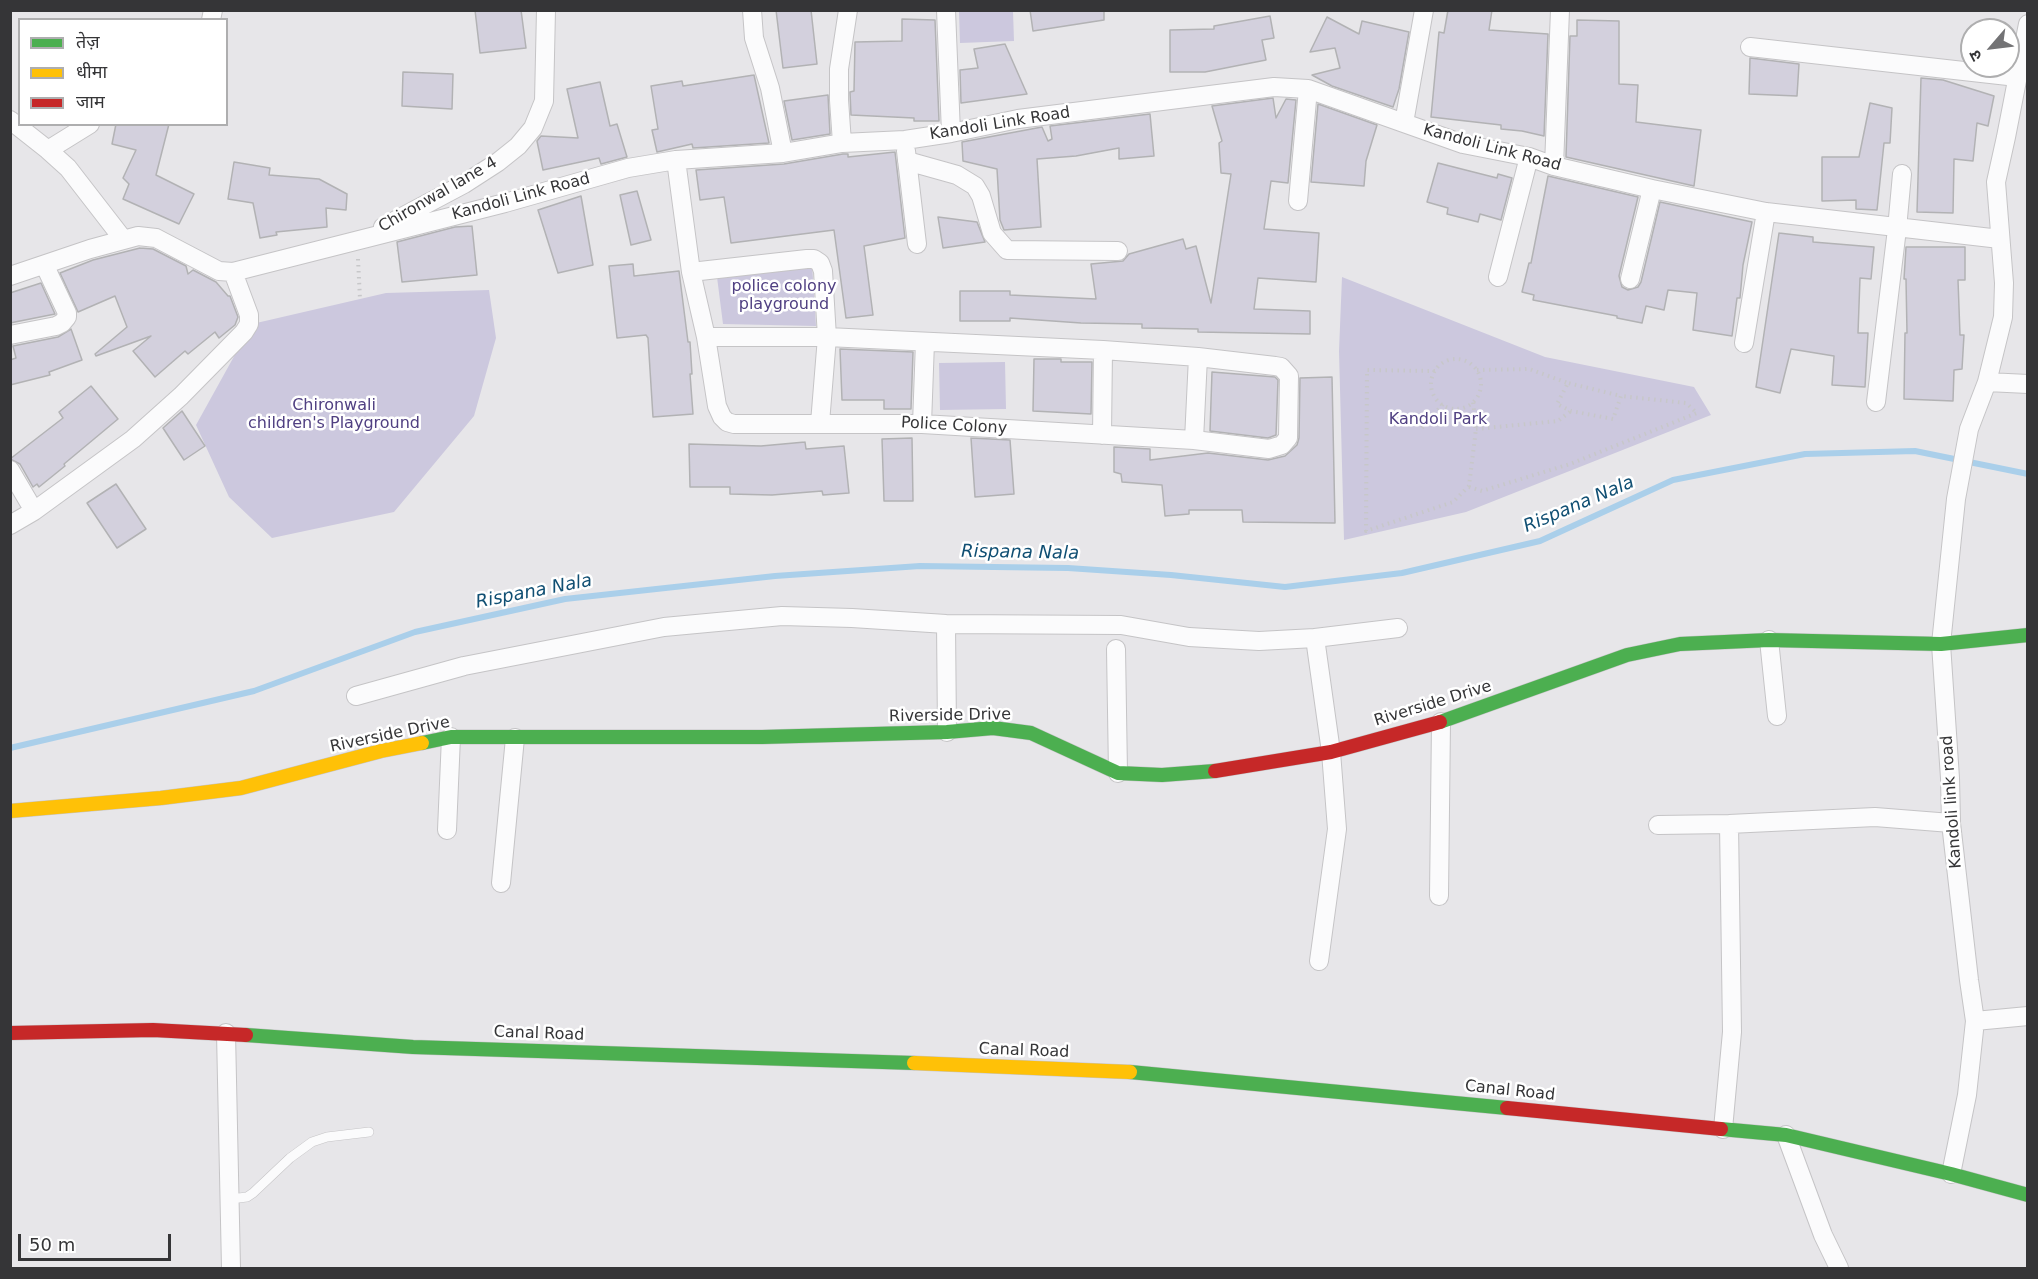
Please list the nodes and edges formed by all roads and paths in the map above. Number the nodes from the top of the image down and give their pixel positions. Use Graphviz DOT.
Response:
graph roads {
  1 [pos="546,10"];
  2 [pos="752,10"];
  3 [pos="848,10"];
  4 [pos="946,10"];
  5 [pos="1424,10"];
  6 [pos="1560,10"];
  7 [pos="2027,30"];
  8 [pos="1750,47"];
  9 [pos="2020,63"];
  10 [pos="1960,71"];
  11 [pos="2017,78"];
  12 [pos="1308,89"];
  13 [pos="10,120"];
  14 [pos="1404,123"];
  15 [pos="87,126"];
  16 [pos="951,133"];
  17 [pos="905,140"];
  18 [pos="842,143"];
  19 [pos="48,150"];
  20 [pos="783,153"];
  21 [pos="1529,157"];
  22 [pos="676,160"];
  23 [pos="908,161"];
  24 [pos="1554,166"];
  25 [pos="1902,174"];
  26 [pos="1652,189"];
  27 [pos="1298,201"];
  28 [pos="1766,212"];
  29 [pos="1897,229"];
  30 [pos="123,239"];
  31 [pos="2000,239"];
  32 [pos="357,241"];
  33 [pos="917,244"];
  34 [pos="1118,251"];
  35 [pos="45,266"];
  36 [pos="233,272"];
  37 [pos="691,272"];
  38 [pos="10,276"];
  39 [pos="1498,277"];
  40 [pos="1630,279"];
  41 [pos="360,299"];
  42 [pos="10,335"];
  43 [pos="706,337"];
  44 [pos="826,337"];
  45 [pos="925,342"];
  46 [pos="1744,343"];
  47 [pos="1103,350"];
  48 [pos="1198,357"];
  49 [pos="1477,370"];
  50 [pos="1435,371"];
  51 [pos="1987,382"];
  52 [pos="1568,383"];
  53 [pos="2028,384"];
  54 [pos="1621,396"];
  55 [pos="1473,401"];
  56 [pos="1876,402"];
  57 [pos="1443,404"];
  58 [pos="1571,411"];
  59 [pos="820,423"];
  60 [pos="922,424"];
  61 [pos="1422,428"];
  62 [pos="1476,429"];
  63 [pos="1102,435"];
  64 [pos="1194,440"];
  65 [pos="10,470"];
  66 [pos="1469,486"];
  67 [pos="34,511"];
  68 [pos="10,525"];
  69 [pos="946,624"];
  70 [pos="1398,628"];
  71 [pos="2028,635"];
  72 [pos="1315,638"];
  73 [pos="1769,640"];
  74 [pos="1941,644"];
  75 [pos="1116,649"];
  76 [pos="356,696"];
  77 [pos="1776,716"];
  78 [pos="1441,722"];
  79 [pos="947,732"];
  80 [pos="451,737"];
  81 [pos="514,738"];
  82 [pos="1331,752"];
  83 [pos="1118,772"];
  84 [pos="10,811"];
  85 [pos="1951,823"];
  86 [pos="1729,824"];
  87 [pos="1658,825"];
  88 [pos="447,830"];
  89 [pos="501,883"];
  90 [pos="1439,896"];
  91 [pos="1319,961"];
  92 [pos="2028,1016"];
  93 [pos="1975,1021"];
  94 [pos="10,1033"];
  95 [pos="226,1033"];
  96 [pos="1723,1129"];
  97 [pos="369,1132"];
  98 [pos="1786,1135"];
  99 [pos="1951,1174"];
  100 [pos="2028,1195"];
  101 [pos="230,1199"];
  102 [pos="231,1269"];
  103 [pos="1839,1269"];
  1 -- 32 [label="street, Chironwal lane 4"];
  2 -- 20 [label="street"];
  3 -- 18 [label="street"];
  4 -- 16 [label="street"];
  5 -- 14 [label="street"];
  6 -- 24 [label="street"];
  7 -- 9 [label="street"];
  8 -- 10 [label="street"];
  11 -- 31 [label="street"];
  12 -- 14 [label="street, Kandoli Link Road"];
  12 -- 16 [label="street, Kandoli Link Road"];
  12 -- 27 [label="street"];
  13 -- 19 [label="street"];
  14 -- 21 [label="street, Kandoli Link Road"];
  15 -- 19 [label="street"];
  16 -- 17 [label="street, Kandoli Link Road"];
  17 -- 18 [label="street, Kandoli Link Road"];
  17 -- 23 [label="street"];
  18 -- 20 [label="street, Kandoli Link Road"];
  19 -- 30 [label="street"];
  20 -- 22 [label="street, Kandoli Link Road"];
  21 -- 24 [label="street, Kandoli Link Road"];
  21 -- 39 [label="street"];
  22 -- 32 [label="street, Kandoli Link Road"];
  22 -- 37 [label="street"];
  23 -- 33 [label="street"];
  23 -- 34 [label="street"];
  24 -- 26 [label="street, Kandoli Link Road"];
  25 -- 29 [label="street"];
  26 -- 28 [label="street, Kandoli Link Road"];
  26 -- 40 [label="street"];
  28 -- 29 [label="street, Kandoli Link Road"];
  28 -- 46 [label="street"];
  29 -- 31 [label="street, Kandoli Link Road"];
  29 -- 56 [label="street"];
  30 -- 35 [label="street"];
  30 -- 36 [label="street"];
  31 -- 51 [label="street"];
  32 -- 36 [label="street, Kandoli Link Road"];
  32 -- 41 [label="path"];
  35 -- 38 [label="street"];
  35 -- 42 [label="street"];
  36 -- 67 [label="street"];
  37 -- 43 [label="street"];
  37 -- 44 [label="street"];
  43 -- 44 [label="street"];
  43 -- 59 [label="street, Police Colony"];
  44 -- 45 [label="street"];
  44 -- 59 [label="street"];
  45 -- 47 [label="street"];
  45 -- 60 [label="street"];
  47 -- 48 [label="street"];
  47 -- 63 [label="street"];
  48 -- 64 [label="street"];
  48 -- 64 [label="street, Police Colony"];
  49 -- 50 [label="path"];
  49 -- 52 [label="path"];
  49 -- 55 [label="path"];
  50 -- 57 [label="path"];
  50 -- 66 [label="path"];
  51 -- 53 [label="street"];
  51 -- 74 [label="street, Kandoli link road"];
  52 -- 54 [label="path"];
  52 -- 58 [label="path"];
  54 -- 58 [label="path"];
  54 -- 66 [label="path"];
  55 -- 57 [label="path"];
  55 -- 62 [label="path"];
  57 -- 61 [label="path"];
  58 -- 62 [label="path"];
  59 -- 60 [label="street, Police Colony"];
  60 -- 63 [label="street, Police Colony"];
  62 -- 66 [label="path"];
  63 -- 64 [label="street, Police Colony"];
  65 -- 67 [label="street"];
  67 -- 68 [label="street"];
  69 -- 72 [label="street"];
  69 -- 76 [label="street"];
  69 -- 79 [label="street"];
  70 -- 72 [label="street"];
  71 -- 74 [label="street, Riverside Drive"];
  72 -- 82 [label="street"];
  73 -- 74 [label="street, Riverside Drive"];
  73 -- 77 [label="street"];
  73 -- 78 [label="street, Riverside Drive"];
  74 -- 85 [label="street, Kandoli link road"];
  75 -- 83 [label="street"];
  78 -- 82 [label="street, Riverside Drive"];
  78 -- 90 [label="street"];
  79 -- 81 [label="street, Riverside Drive"];
  79 -- 83 [label="street, Riverside Drive"];
  80 -- 81 [label="street, Riverside Drive"];
  80 -- 84 [label="street, Riverside Drive"];
  80 -- 88 [label="street"];
  81 -- 89 [label="street"];
  82 -- 83 [label="street, Riverside Drive"];
  82 -- 91 [label="street"];
  85 -- 86 [label="street"];
  85 -- 93 [label="street, Kandoli link road"];
  86 -- 87 [label="street"];
  86 -- 96 [label="street"];
  92 -- 93 [label="street"];
  93 -- 99 [label="street, Kandoli link road"];
  94 -- 95 [label="street, Canal Road"];
  95 -- 96 [label="street, Canal Road"];
  95 -- 101 [label="street"];
  96 -- 98 [label="street, Canal Road"];
  97 -- 101 [label="lane"];
  98 -- 99 [label="street, Canal Road"];
  98 -- 103 [label="street"];
  99 -- 100 [label="street, Canal Road"];
  101 -- 102 [label="street"];
}
